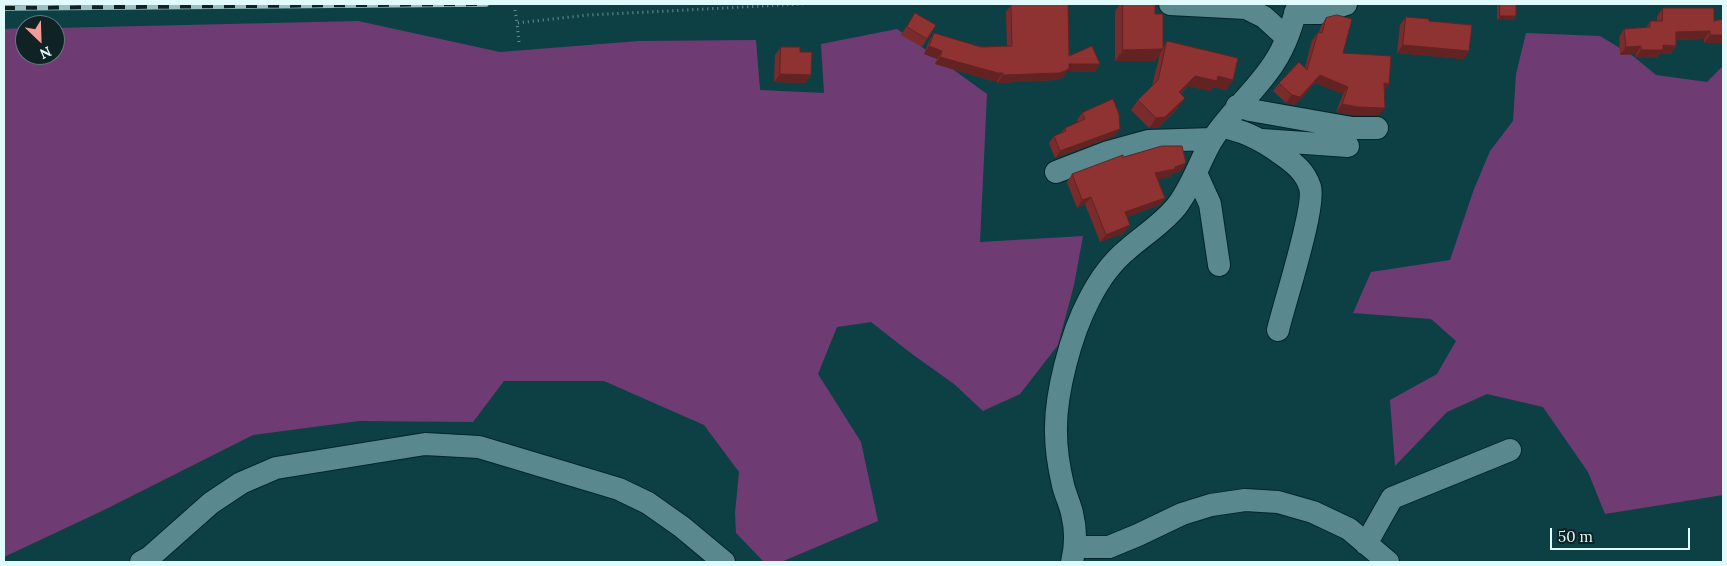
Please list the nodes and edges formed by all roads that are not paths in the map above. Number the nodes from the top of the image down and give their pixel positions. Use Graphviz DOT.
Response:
graph roads {
  1 [pos="1170,4"];
  2 [pos="1346,4"];
  3 [pos="1296,9"];
  4 [pos="1288,38"];
  5 [pos="1238,106"];
  6 [pos="1377,128"];
  7 [pos="1217,133"];
  8 [pos="1262,140"];
  9 [pos="1348,146"];
  10 [pos="1056,172"];
  11 [pos="1196,173"];
  12 [pos="1219,265"];
  13 [pos="1278,330"];
  14 [pos="1510,450"];
  15 [pos="1366,544"];
  16 [pos="1074,555"];
  17 [pos="141,562"];
  18 [pos="724,562"];
  19 [pos="1388,562"];
  1 -- 4 [label="street"];
  2 -- 3 [label="street"];
  3 -- 4 [label="street"];
  4 -- 5 [label="street"];
  5 -- 6 [label="street"];
  5 -- 7 [label="street"];
  7 -- 8 [label="street"];
  7 -- 10 [label="street"];
  7 -- 11 [label="street"];
  8 -- 9 [label="street"];
  8 -- 13 [label="street"];
  11 -- 12 [label="street"];
  11 -- 16 [label="street"];
  14 -- 15 [label="street"];
  15 -- 16 [label="street"];
  15 -- 19 [label="street"];
  17 -- 18 [label="street"];
}
